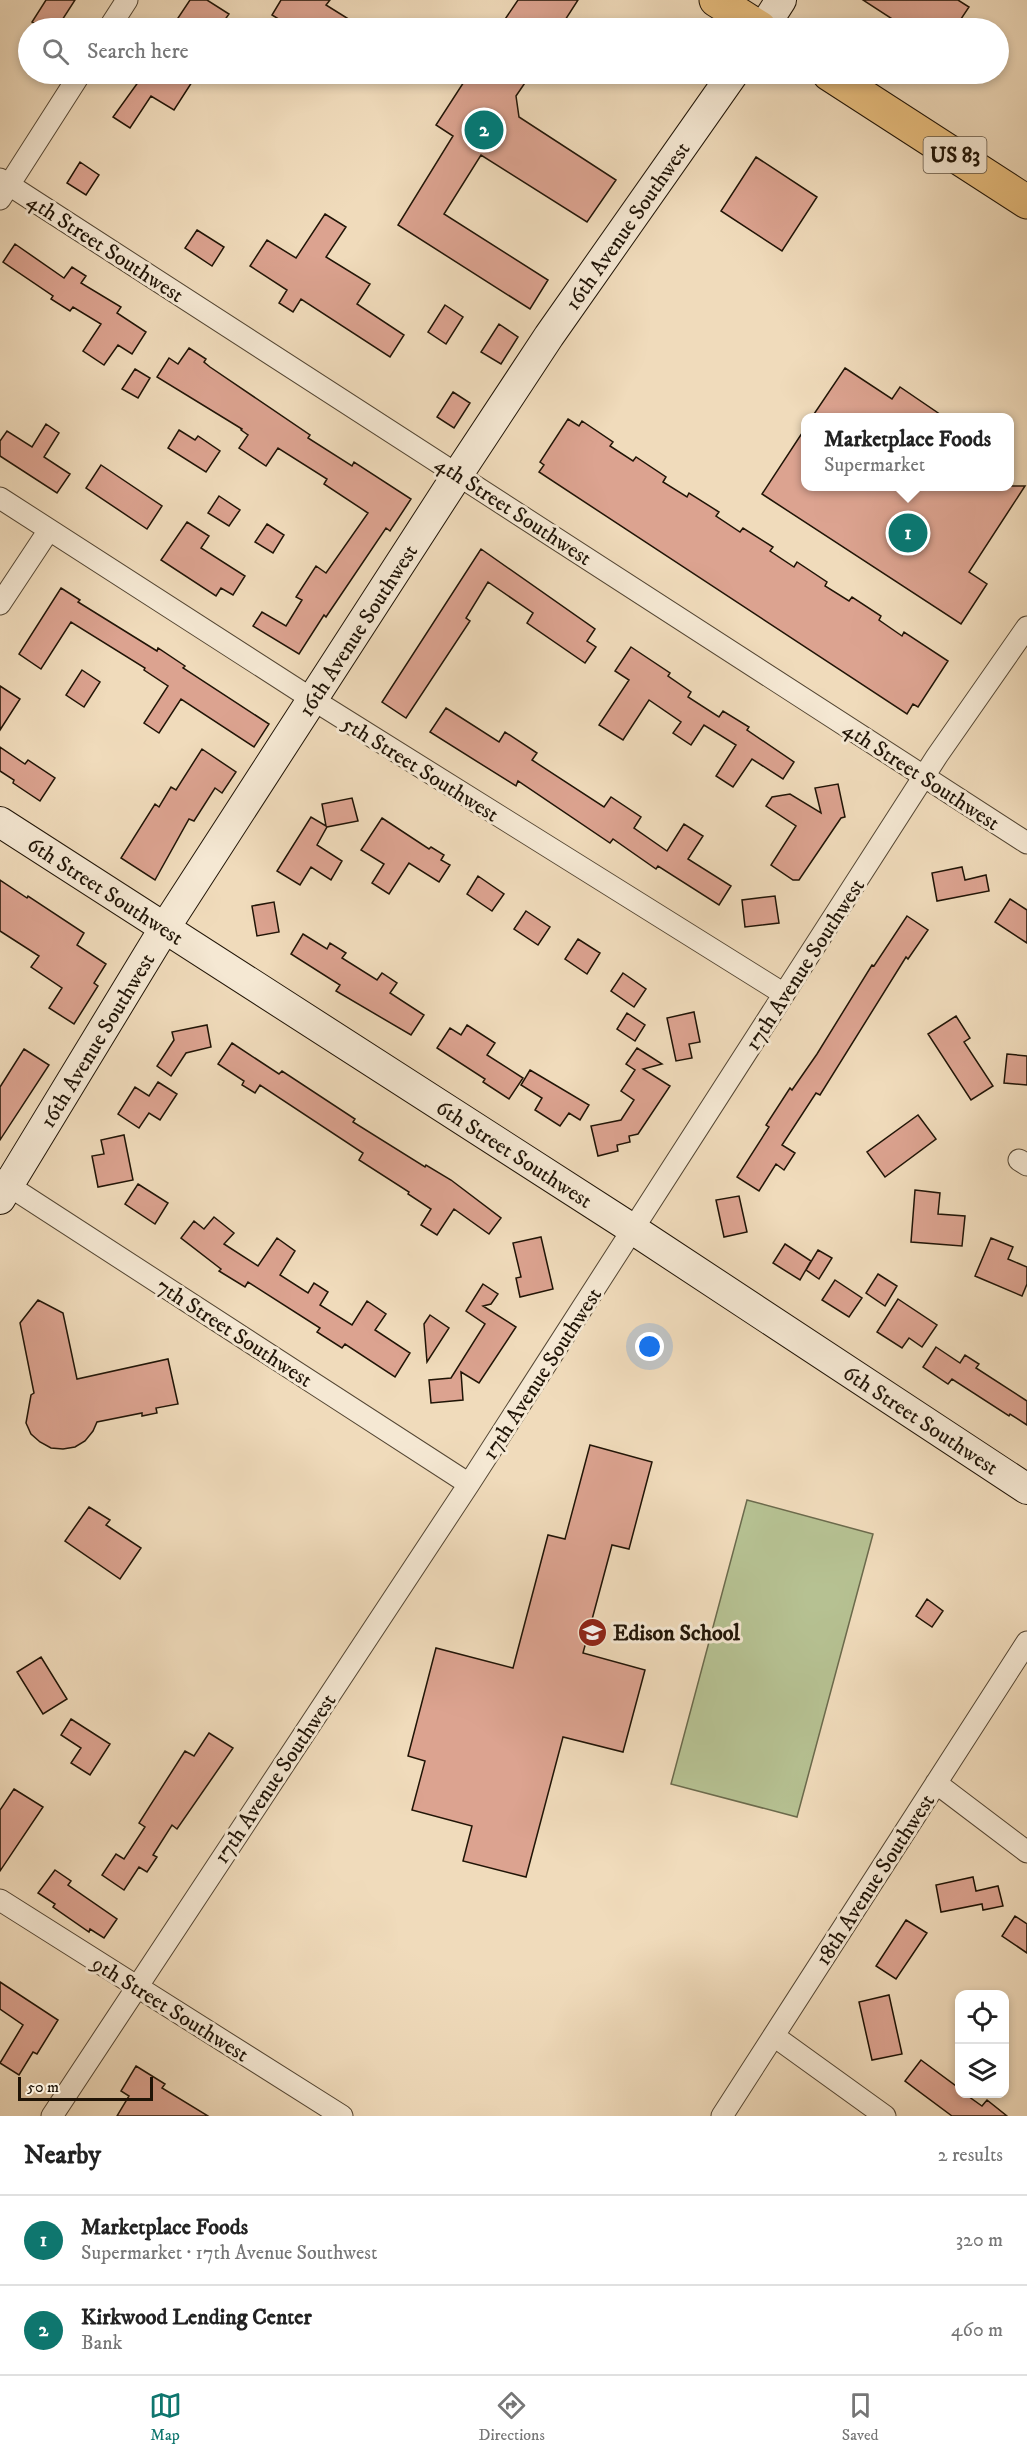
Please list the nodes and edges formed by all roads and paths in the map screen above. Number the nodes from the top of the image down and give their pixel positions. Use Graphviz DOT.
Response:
graph roads {
  1 [pos="127,0"];
  2 [pos="716,0"];
  3 [pos="781,0"];
  4 [pos="115,18"];
  5 [pos="746,18"];
  6 [pos="769,18"];
  7 [pos="73,84"];
  8 [pos="726,84"];
  9 [pos="844,84"];
  10 [pos="3,187"];
  11 [pos="1027,202"];
  12 [pos="458,474"];
  13 [pos="0,498"];
  14 [pos="49,530"];
  15 [pos="0,604"];
  16 [pos="1027,627"];
  17 [pos="312,699"];
  18 [pos="924,777"];
  19 [pos="0,822"];
  20 [pos="1027,843"];
  21 [pos="164,929"];
  22 [pos="784,994"];
  23 [pos="3,1188"];
  24 [pos="634,1230"];
  25 [pos="469,1484"];
  26 [pos="1027,1489"];
  27 [pos="1027,1642"];
  28 [pos="936,1783"];
  29 [pos="1027,1852"];
  30 [pos="0,1900"];
  31 [pos="136,1987"];
  32 [pos="774,2036"];
  33 [pos="52,2116"];
  34 [pos="342,2116"];
  35 [pos="722,2116"];
  36 [pos="885,2116"];
  1 -- 4 [label="street"];
  2 -- 5 [label="main road"];
  3 -- 6 [label="street"];
  7 -- 10 [label="street"];
  8 -- 12 [label="street, 16th Avenue Southwest"];
  9 -- 11 [label="main road, US 83"];
  10 -- 12 [label="street, 4th Street Southwest"];
  12 -- 17 [label="street, 16th Avenue Southwest"];
  12 -- 18 [label="street, 4th Street Southwest"];
  13 -- 14 [label="street, 5th Street Southwest"];
  14 -- 15 [label="street"];
  14 -- 17 [label="street, 5th Street Southwest"];
  16 -- 18 [label="street, 17th Avenue Southwest"];
  17 -- 21 [label="street, 16th Avenue Southwest"];
  17 -- 22 [label="street, 5th Street Southwest"];
  18 -- 20 [label="street, 4th Street Southwest"];
  18 -- 22 [label="street, 17th Avenue Southwest"];
  19 -- 21 [label="street, 6th Street Southwest"];
  21 -- 23 [label="street, 16th Avenue Southwest"];
  21 -- 24 [label="street, 6th Street Southwest"];
  22 -- 24 [label="street, 17th Avenue Southwest"];
  23 -- 25 [label="street, 7th Street Southwest"];
  24 -- 25 [label="street, 17th Avenue Southwest"];
  24 -- 26 [label="street, 6th Street Southwest"];
  25 -- 31 [label="street, 17th Avenue Southwest"];
  27 -- 28 [label="street, 18th Avenue Southwest"];
  28 -- 29 [label="street"];
  28 -- 32 [label="street, 18th Avenue Southwest"];
  30 -- 31 [label="street, 9th Street Southwest"];
  31 -- 33 [label="street, 17th Avenue Southwest"];
  31 -- 34 [label="street, 9th Street Southwest"];
  32 -- 35 [label="street, 18th Avenue Southwest"];
  32 -- 36 [label="street"];
}
